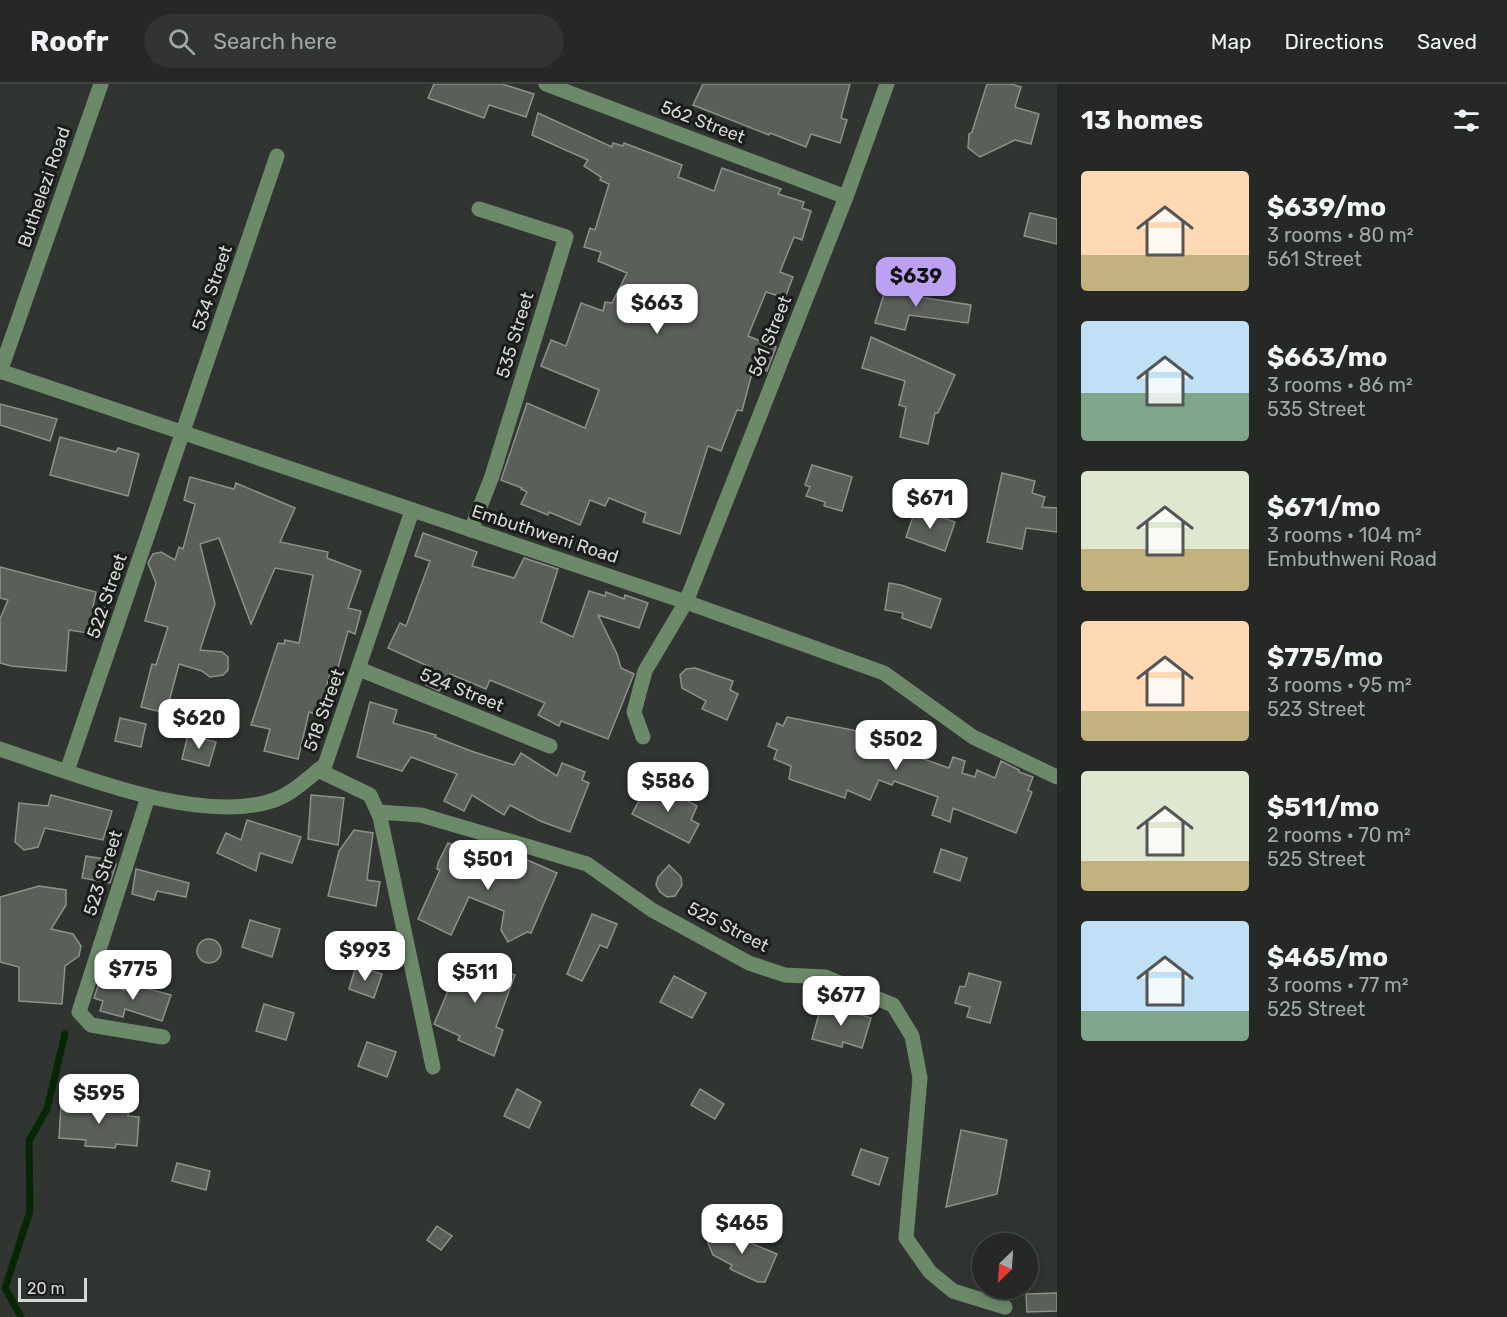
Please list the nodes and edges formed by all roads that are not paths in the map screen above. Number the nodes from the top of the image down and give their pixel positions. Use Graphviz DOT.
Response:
graph roads {
  1 [pos="101,84"];
  2 [pos="546,84"];
  3 [pos="887,84"];
  4 [pos="277,156"];
  5 [pos="846,197"];
  6 [pos="478,209"];
  7 [pos="0,372"];
  8 [pos="183,433"];
  9 [pos="412,511"];
  10 [pos="471,531"];
  11 [pos="686,602"];
  12 [pos="359,669"];
  13 [pos="643,737"];
  14 [pos="550,746"];
  15 [pos="0,749"];
  16 [pos="318,770"];
  17 [pos="67,771"];
  18 [pos="1057,777"];
  19 [pos="148,797"];
  20 [pos="378,812"];
  21 [pos="163,1037"];
  22 [pos="433,1067"];
  23 [pos="1005,1307"];
  1 -- 7 [label="street, Buthelezi Road"];
  2 -- 5 [label="street, 562 Street"];
  3 -- 5 [label="street, 561 Street"];
  4 -- 8 [label="street, 534 Street"];
  5 -- 11 [label="street, 561 Street"];
  6 -- 10 [label="street, 535 Street"];
  7 -- 8 [label="street, Embuthweni Road"];
  8 -- 9 [label="street, Embuthweni Road"];
  8 -- 17 [label="street, 522 Street"];
  9 -- 10 [label="street, Embuthweni Road"];
  9 -- 12 [label="street, 518 Street"];
  10 -- 11 [label="street, Embuthweni Road"];
  11 -- 13 [label="street"];
  11 -- 18 [label="street, Embuthweni Road"];
  12 -- 14 [label="street, 524 Street"];
  12 -- 16 [label="street, 518 Street"];
  15 -- 17 [label="street, 518 Street"];
  16 -- 19 [label="street, 518 Street"];
  16 -- 20 [label="street"];
  17 -- 19 [label="street, 518 Street"];
  19 -- 21 [label="street, 523 Street"];
  20 -- 22 [label="street"];
  20 -- 23 [label="street, 525 Street"];
}
